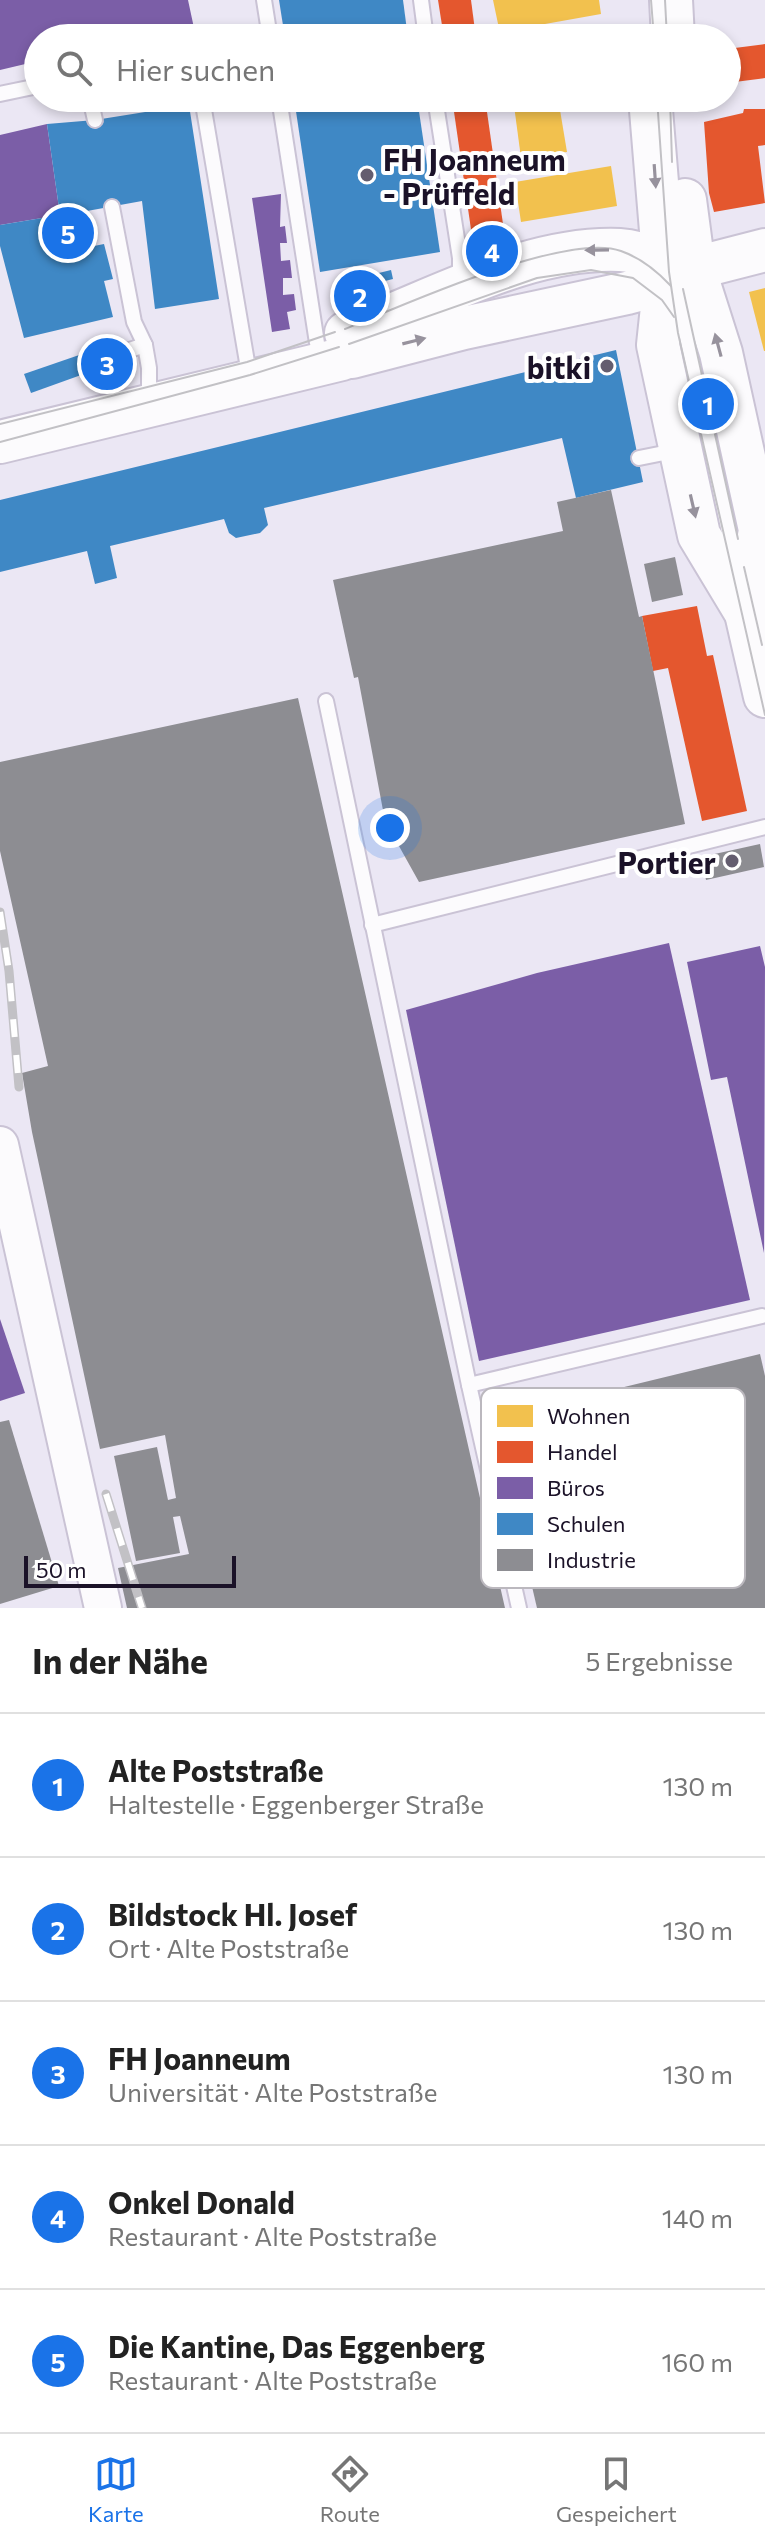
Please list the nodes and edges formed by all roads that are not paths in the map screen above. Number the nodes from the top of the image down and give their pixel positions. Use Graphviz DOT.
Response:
graph roads {
  1 [pos="264,0"];
  2 [pos="421,0"];
  3 [pos="647,0"];
  4 [pos="671,0"];
  5 [pos="268,24"];
  6 [pos="424,24"];
  7 [pos="648,24"];
  8 [pos="672,24"];
  9 [pos="24,89"];
  10 [pos="0,94"];
  11 [pos="93,112"];
  12 [pos="204,112"];
  13 [pos="282,112"];
  14 [pos="437,112"];
  15 [pos="652,112"];
  16 [pos="678,112"];
  17 [pos="95,120"];
  18 [pos="112,207"];
  19 [pos="765,250"];
  20 [pos="674,269"];
  21 [pos="461,288"];
  22 [pos="145,345"];
  23 [pos="339,346"];
  24 [pos="117,354"];
  25 [pos="254,379"];
  26 [pos="150,405"];
  27 [pos="0,442"];
  28 [pos="679,450"];
  29 [pos="639,458"];
  30 [pos="754,604"];
  31 [pos="765,696"];
  32 [pos="326,701"];
  33 [pos="765,827"];
  34 [pos="372,925"];
  35 [pos="0,1145"];
  36 [pos="762,1316"];
  37 [pos="469,1385"];
  38 [pos="481,1439"];
  39 [pos="515,1588"];
  40 [pos="103,1608"];
  41 [pos="519,1608"];
  1 -- 5 [label="lane"];
  2 -- 6 [label="lane"];
  3 -- 7 [label="main road"];
  4 -- 8 [label="main road"];
  9 -- 10 [label="lane"];
  11 -- 17 [label="lane"];
  12 -- 25 [label="lane"];
  13 -- 23 [label="lane"];
  14 -- 21 [label="lane"];
  15 -- 20 [label="main road, one-way"];
  16 -- 20 [label="main road"];
  18 -- 22 [label="lane"];
  19 -- 20 [label="main road"];
  20 -- 21 [label="main road, one-way"];
  23 -- 20 [label="main road, one-way"];
  20 -- 28 [label="main road"];
  20 -- 30 [label="main road"];
  21 -- 23 [label="main road"];
  22 -- 24 [label="lane"];
  22 -- 26 [label="lane"];
  23 -- 25 [label="main road"];
  25 -- 26 [label="main road"];
  26 -- 27 [label="main road"];
  28 -- 29 [label="lane"];
  28 -- 30 [label="main road, one-way"];
  30 -- 31 [label="main road"];
  32 -- 34 [label="lane"];
  33 -- 34 [label="lane"];
  34 -- 37 [label="lane"];
  35 -- 40 [label="street"];
  36 -- 37 [label="lane"];
  37 -- 38 [label="lane"];
  39 -- 41 [label="lane"];
}
